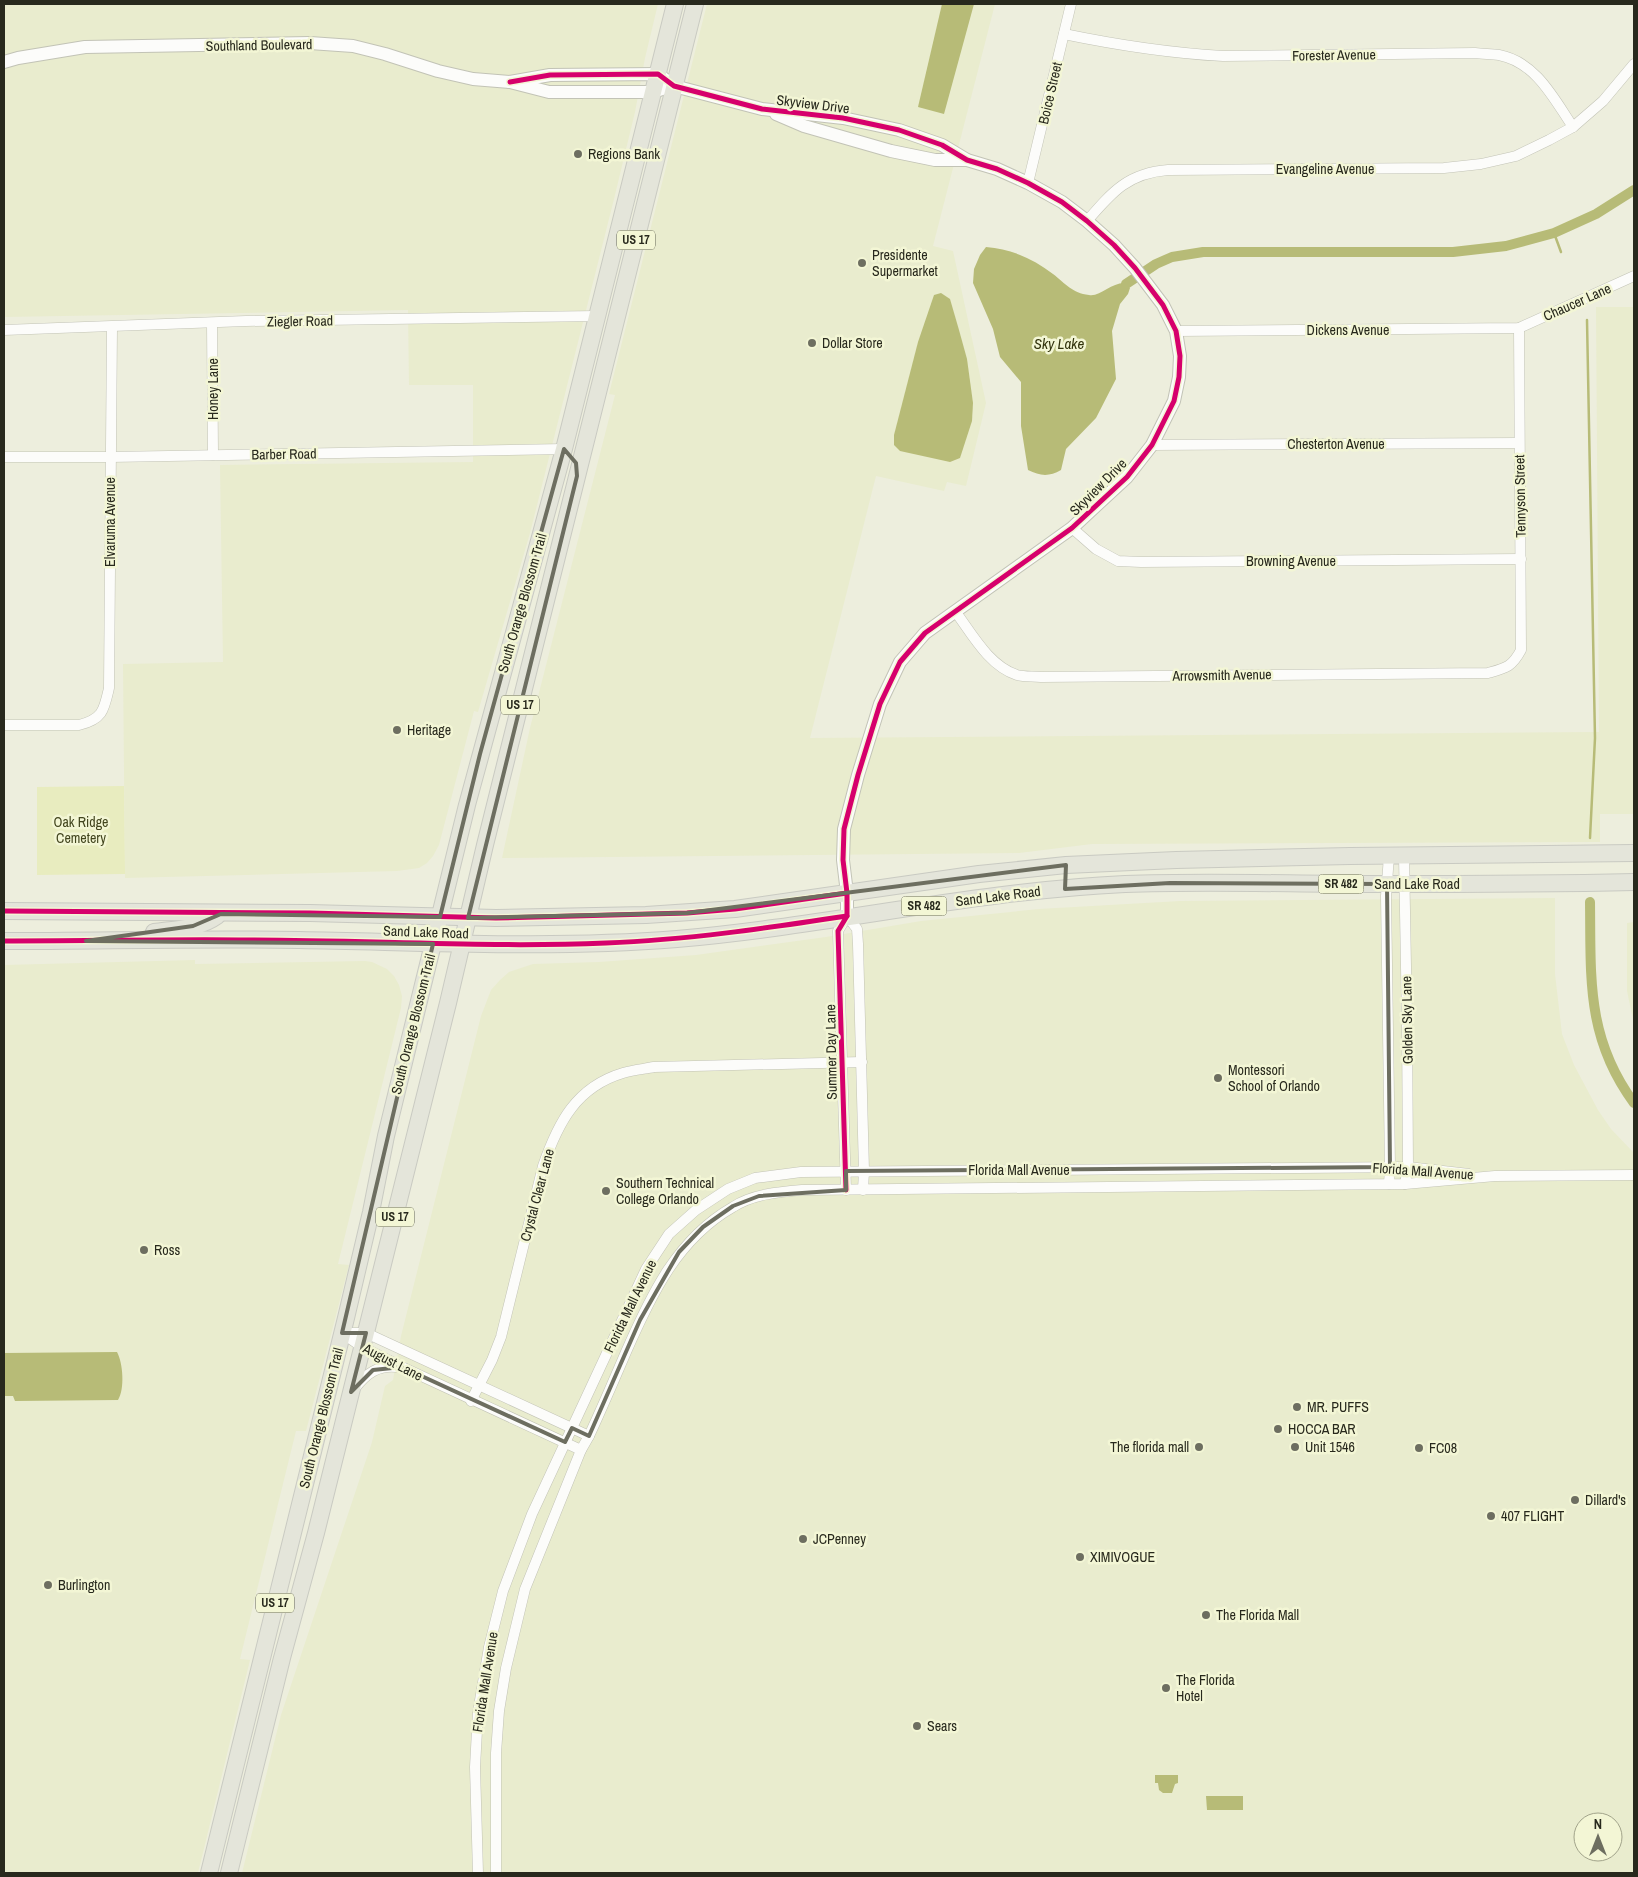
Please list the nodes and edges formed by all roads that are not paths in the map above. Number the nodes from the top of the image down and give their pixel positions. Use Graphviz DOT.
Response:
graph roads {
  1 [pos="676,4"];
  2 [pos="695,4"];
  3 [pos="1071,4"];
  4 [pos="1064,34"];
  5 [pos="4,62"];
  6 [pos="1634,64"];
  7 [pos="658,74"];
  8 [pos="510,82"];
  9 [pos="674,86"];
  10 [pos="654,92"];
  11 [pos="762,108"];
  12 [pos="1573,127"];
  13 [pos="967,160"];
  14 [pos="1028,183"];
  15 [pos="1087,221"];
  16 [pos="1634,276"];
  17 [pos="597,316"];
  18 [pos="212,322"];
  19 [pos="112,327"];
  20 [pos="1519,328"];
  21 [pos="4,330"];
  22 [pos="1176,331"];
  23 [pos="571,423"];
  24 [pos="1519,444"];
  25 [pos="1152,445"];
  26 [pos="564,450"];
  27 [pos="583,452"];
  28 [pos="214,455"];
  29 [pos="4,457"];
  30 [pos="110,457"];
  31 [pos="577,476"];
  32 [pos="1072,528"];
  33 [pos="1521,559"];
  34 [pos="955,611"];
  35 [pos="1515,662"];
  36 [pos="4,724"];
  37 [pos="1634,853"];
  38 [pos="1396,856"];
  39 [pos="1066,865"];
  40 [pos="1634,882"];
  41 [pos="1387,884"];
  42 [pos="1405,884"];
  43 [pos="1065,888"];
  44 [pos="847,893"];
  45 [pos="4,911"];
  46 [pos="221,914"];
  47 [pos="847,916"];
  48 [pos="440,917"];
  49 [pos="468,918"];
  50 [pos="4,941"];
  51 [pos="86,941"];
  52 [pos="433,944"];
  53 [pos="461,945"];
  54 [pos="843,1062"];
  55 [pos="862,1062"];
  56 [pos="1390,1167"];
  57 [pos="1408,1167"];
  58 [pos="1268,1168"];
  59 [pos="846,1171"];
  60 [pos="864,1171"];
  61 [pos="1634,1175"];
  62 [pos="1495,1176"];
  63 [pos="1389,1184"];
  64 [pos="1405,1184"];
  65 [pos="1268,1185"];
  66 [pos="846,1190"];
  67 [pos="863,1190"];
  68 [pos="342,1333"];
  69 [pos="364,1340"];
  70 [pos="402,1368"];
  71 [pos="481,1385"];
  72 [pos="351,1392"];
  73 [pos="471,1400"];
  74 [pos="572,1428"];
  75 [pos="589,1436"];
  76 [pos="565,1442"];
  77 [pos="581,1450"];
  78 [pos="210,1873"];
  79 [pos="229,1873"];
  80 [pos="478,1873"];
  81 [pos="496,1873"];
  1 -- 7 [label="main road, South Orange Blossom Trail / US 17"];
  2 -- 9 [label="main road, South Orange Blossom Trail / US 17"];
  3 -- 4 [label="street, Boice Street"];
  4 -- 12 [label="street, Forester Avenue"];
  4 -- 14 [label="street, Boice Street"];
  5 -- 8 [label="street, Southland Boulevard"];
  6 -- 12 [label="street, Evangeline Avenue"];
  7 -- 8 [label="street, Southland Boulevard"];
  7 -- 9 [label="street"];
  7 -- 10 [label="main road, South Orange Blossom Trail / US 17"];
  8 -- 10 [label="street, Southland Boulevard"];
  9 -- 10 [label="street, Southland Boulevard"];
  9 -- 11 [label="street, Skyview Drive"];
  9 -- 27 [label="main road, South Orange Blossom Trail / US 17"];
  10 -- 17 [label="main road, South Orange Blossom Trail / US 17"];
  11 -- 13 [label="street, Skyview Drive"];
  11 -- 13 [label="street, Skyview Drive"];
  12 -- 15 [label="street, Evangeline Avenue"];
  13 -- 14 [label="street, Skyview Drive"];
  14 -- 15 [label="street, Skyview Drive"];
  15 -- 22 [label="street, Skyview Drive"];
  16 -- 20 [label="street, Chaucer Lane"];
  17 -- 18 [label="street, Ziegler Road"];
  17 -- 23 [label="main road, South Orange Blossom Trail / US 17"];
  18 -- 19 [label="street, Ziegler Road"];
  18 -- 28 [label="street, Honey Lane"];
  19 -- 21 [label="street, Ziegler Road"];
  19 -- 30 [label="street, Elvaruma Avenue"];
  20 -- 22 [label="street, Dickens Avenue"];
  20 -- 24 [label="street, Tennyson Street"];
  22 -- 25 [label="street, Skyview Drive"];
  23 -- 26 [label="main road, South Orange Blossom Trail / US 17"];
  23 -- 27 [label="main road"];
  24 -- 25 [label="street, Chesterton Avenue"];
  24 -- 33 [label="street, Tennyson Street"];
  25 -- 32 [label="street, Skyview Drive"];
  26 -- 28 [label="street, Barber Road"];
  26 -- 31 [label="main road"];
  26 -- 48 [label="main road, South Orange Blossom Trail / US 17"];
  27 -- 31 [label="main road, South Orange Blossom Trail / US 17"];
  28 -- 30 [label="street, Barber Road"];
  29 -- 30 [label="street, Barber Road"];
  30 -- 36 [label="street, Elvaruma Avenue"];
  31 -- 49 [label="main road, South Orange Blossom Trail / US 17"];
  32 -- 33 [label="street, Browning Avenue"];
  32 -- 34 [label="street, Skyview Drive"];
  33 -- 35 [label="street, Tennyson Street"];
  34 -- 35 [label="street, Arrowsmith Avenue"];
  34 -- 44 [label="street, Skyview Drive"];
  37 -- 38 [label="main road, Sand Lake Road / SR 482"];
  38 -- 39 [label="main road, Sand Lake Road / SR 482"];
  38 -- 41 [label="street, Golden Sky Lane"];
  38 -- 42 [label="street, Golden Sky Lane"];
  39 -- 43 [label="main road"];
  39 -- 44 [label="main road, Sand Lake Road / SR 482"];
  40 -- 42 [label="main road, Sand Lake Road / SR 482"];
  41 -- 42 [label="main road, Sand Lake Road / SR 482"];
  41 -- 43 [label="main road, Sand Lake Road / SR 482"];
  41 -- 56 [label="street, Golden Sky Lane"];
  42 -- 57 [label="street, Golden Sky Lane"];
  43 -- 47 [label="main road, Sand Lake Road / SR 482"];
  44 -- 47 [label="street, Skyview Drive"];
  44 -- 49 [label="main road, Sand Lake Road / SR 482"];
  45 -- 46 [label="main road, Sand Lake Road / SR 482"];
  46 -- 48 [label="main road, Sand Lake Road / SR 482"];
  46 -- 51 [label="main road"];
  47 -- 53 [label="main road, Sand Lake Road / SR 482"];
  47 -- 54 [label="street, Summer Day Lane"];
  47 -- 55 [label="street"];
  48 -- 49 [label="main road, Sand Lake Road / SR 482"];
  48 -- 52 [label="main road, South Orange Blossom Trail / US 17"];
  49 -- 53 [label="main road, South Orange Blossom Trail / US 17"];
  50 -- 51 [label="main road, Sand Lake Road / SR 482"];
  51 -- 52 [label="main road, Sand Lake Road / SR 482"];
  52 -- 53 [label="main road, Sand Lake Road / SR 482"];
  52 -- 68 [label="main road, South Orange Blossom Trail / US 17"];
  53 -- 69 [label="main road, South Orange Blossom Trail / US 17"];
  54 -- 55 [label="street, Crystal Clear Lane"];
  54 -- 59 [label="street, Summer Day Lane"];
  54 -- 71 [label="street, Crystal Clear Lane"];
  55 -- 60 [label="street"];
  56 -- 57 [label="street, Florida Mall Avenue"];
  56 -- 58 [label="street, Florida Mall Avenue"];
  56 -- 63 [label="street, Golden Sky Lane"];
  57 -- 62 [label="street, Florida Mall Avenue"];
  57 -- 64 [label="street, Golden Sky Lane"];
  58 -- 60 [label="street, Florida Mall Avenue"];
  58 -- 65 [label="street"];
  59 -- 60 [label="street, Florida Mall Avenue"];
  59 -- 66 [label="street, Summer Day Lane"];
  59 -- 74 [label="street, Florida Mall Avenue"];
  60 -- 67 [label="street"];
  61 -- 62 [label="street, Florida Mall Avenue"];
  62 -- 64 [label="street, Florida Mall Avenue"];
  63 -- 64 [label="street, Florida Mall Avenue"];
  63 -- 65 [label="street, Florida Mall Avenue"];
  65 -- 67 [label="street, Florida Mall Avenue"];
  66 -- 67 [label="street, Florida Mall Avenue"];
  66 -- 75 [label="street, Florida Mall Avenue"];
  68 -- 69 [label="street, August Lane"];
  68 -- 78 [label="main road, South Orange Blossom Trail / US 17"];
  69 -- 70 [label="street, August Lane"];
  69 -- 71 [label="street, August Lane"];
  69 -- 72 [label="main road, South Orange Blossom Trail / US 17"];
  70 -- 72 [label="street"];
  70 -- 73 [label="street, August Lane"];
  71 -- 73 [label="street, Crystal Clear Lane"];
  71 -- 74 [label="street, August Lane"];
  72 -- 79 [label="main road, South Orange Blossom Trail / US 17"];
  73 -- 76 [label="street, August Lane"];
  74 -- 75 [label="street, August Lane"];
  74 -- 76 [label="street, Florida Mall Avenue"];
  75 -- 77 [label="street, Florida Mall Avenue"];
  76 -- 77 [label="street, August Lane"];
  76 -- 80 [label="street, Florida Mall Avenue"];
  77 -- 81 [label="street, Florida Mall Avenue"];
}
